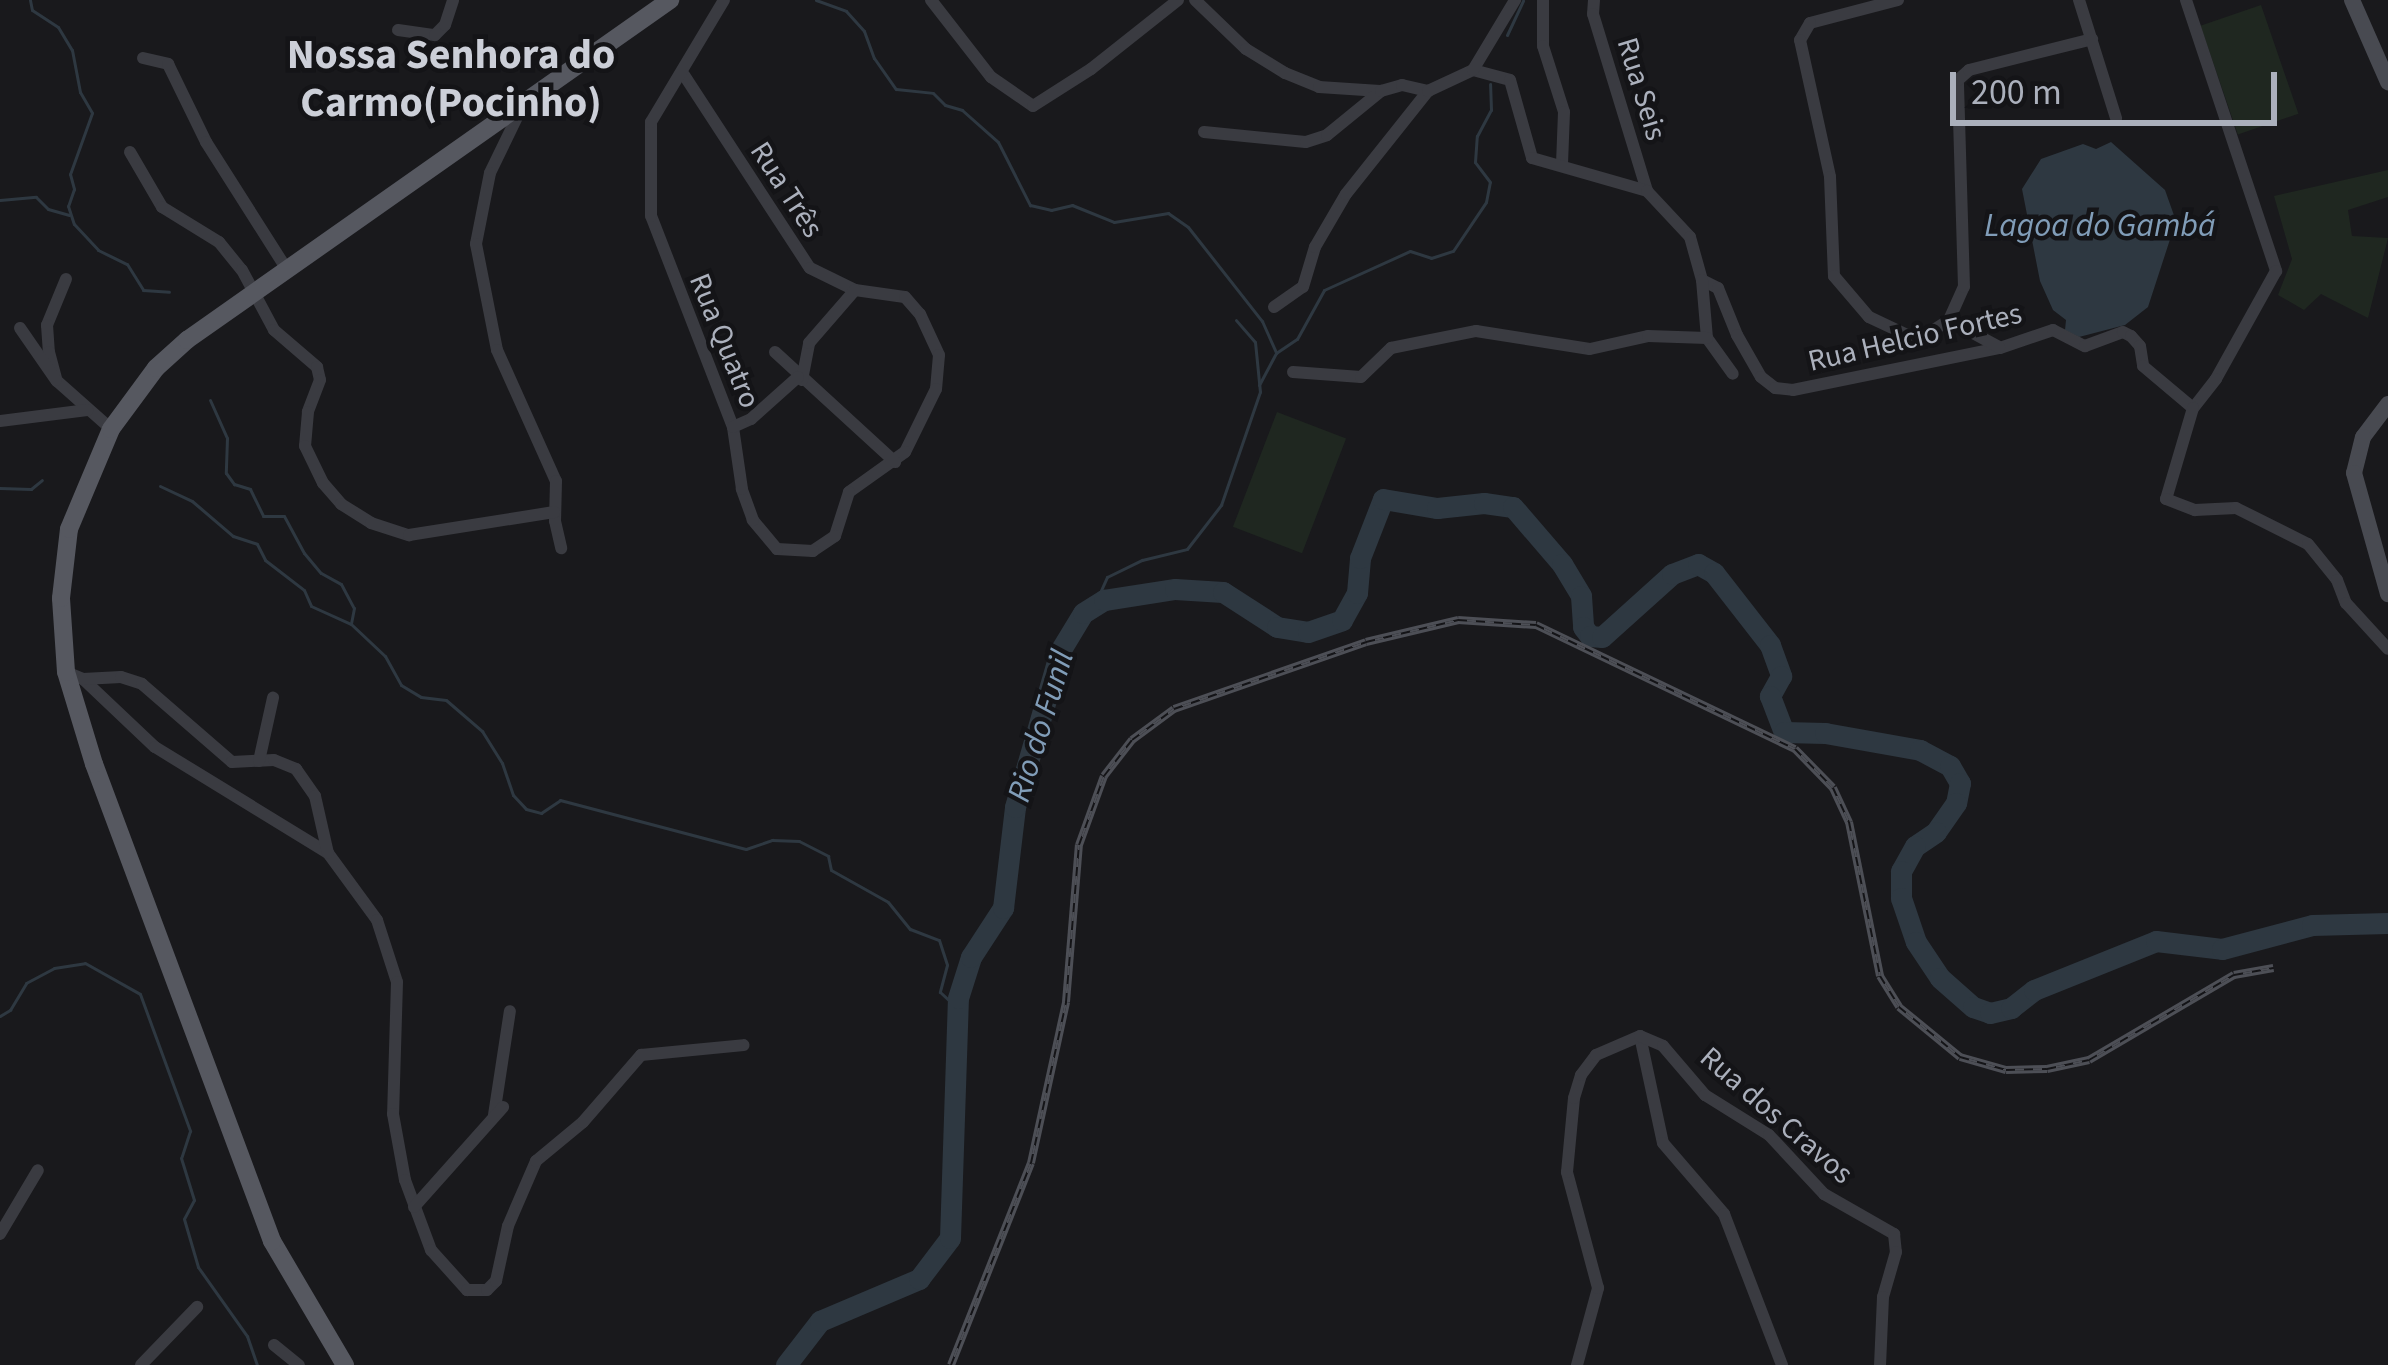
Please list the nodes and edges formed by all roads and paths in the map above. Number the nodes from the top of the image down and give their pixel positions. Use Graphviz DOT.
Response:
graph roads {
  1 [pos="453,0"];
  2 [pos="670,0"];
  3 [pos="724,0"];
  4 [pos="931,0"];
  5 [pos="1178,0"];
  6 [pos="1195,0"];
  7 [pos="1515,0"];
  8 [pos="1543,0"];
  9 [pos="1594,0"];
  10 [pos="1898,0"];
  11 [pos="2079,0"];
  12 [pos="2186,0"];
  13 [pos="2352,0"];
  14 [pos="398,29"];
  15 [pos="2092,39"];
  16 [pos="143,58"];
  17 [pos="1473,70"];
  18 [pos="683,75"];
  19 [pos="2388,82"];
  20 [pos="1381,91"];
  21 [pos="1428,91"];
  22 [pos="526,101"];
  23 [pos="2116,118"];
  24 [pos="1204,132"];
  25 [pos="130,152"];
  26 [pos="1562,164"];
  27 [pos="1647,191"];
  28 [pos="286,268"];
  29 [pos="66,279"];
  30 [pos="1702,280"];
  31 [pos="855,290"];
  32 [pos="252,292"];
  33 [pos="1274,307"];
  34 [pos="1949,320"];
  35 [pos="20,328"];
  36 [pos="1707,338"];
  37 [pos="2000,348"];
  38 [pos="775,352"];
  39 [pos="1293,372"];
  40 [pos="1733,374"];
  41 [pos="800,379"];
  42 [pos="57,380"];
  43 [pos="2388,404"];
  44 [pos="2193,408"];
  45 [pos="86,410"];
  46 [pos="0,421"];
  47 [pos="734,427"];
  48 [pos="111,429"];
  49 [pos="895,462"];
  50 [pos="554,512"];
  51 [pos="561,548"];
  52 [pos="2388,594"];
  53 [pos="2388,649"];
  54 [pos="75,675"];
  55 [pos="273,698"];
  56 [pos="260,761"];
  57 [pos="328,853"];
  58 [pos="510,1011"];
  59 [pos="1640,1036"];
  60 [pos="744,1045"];
  61 [pos="38,1170"];
  62 [pos="414,1208"];
  63 [pos="0,1234"];
  64 [pos="197,1307"];
  65 [pos="274,1346"];
  66 [pos="140,1363"];
  67 [pos="299,1365"];
  68 [pos="345,1365"];
  69 [pos="1577,1365"];
  70 [pos="1782,1365"];
  71 [pos="1880,1365"];
  1 -- 14 [label="street"];
  2 -- 22 [label="main road"];
  3 -- 18 [label="street, Rua Quatro"];
  4 -- 5 [label="street"];
  6 -- 20 [label="street"];
  7 -- 17 [label="street"];
  8 -- 26 [label="street"];
  9 -- 27 [label="street, Rua Seis"];
  10 -- 34 [label="street"];
  11 -- 15 [label="street"];
  12 -- 44 [label="street"];
  13 -- 19 [label="street"];
  15 -- 23 [label="street"];
  15 -- 34 [label="street"];
  16 -- 28 [label="street"];
  17 -- 21 [label="street"];
  17 -- 26 [label="street, Rua Helcio Fortes"];
  18 -- 31 [label="street, Rua Três"];
  18 -- 47 [label="street, Rua Quatro"];
  20 -- 21 [label="street"];
  20 -- 24 [label="street"];
  21 -- 33 [label="street"];
  22 -- 28 [label="main road"];
  22 -- 50 [label="street"];
  25 -- 32 [label="street"];
  26 -- 27 [label="street, Rua Helcio Fortes"];
  27 -- 30 [label="street, Rua Helcio Fortes"];
  28 -- 32 [label="main road"];
  29 -- 42 [label="street"];
  30 -- 36 [label="street"];
  30 -- 37 [label="street, Rua Helcio Fortes"];
  31 -- 41 [label="street"];
  31 -- 49 [label="street, Rua Três"];
  32 -- 48 [label="main road"];
  32 -- 50 [label="street"];
  34 -- 37 [label="street"];
  35 -- 42 [label="street"];
  36 -- 39 [label="street"];
  36 -- 40 [label="street"];
  37 -- 44 [label="street, Rua Helcio Fortes"];
  38 -- 41 [label="street"];
  41 -- 47 [label="street"];
  41 -- 49 [label="street"];
  42 -- 45 [label="street"];
  43 -- 52 [label="street"];
  44 -- 53 [label="street"];
  45 -- 46 [label="street"];
  45 -- 48 [label="street"];
  47 -- 49 [label="street, Rua Quatro"];
  48 -- 54 [label="main road"];
  50 -- 51 [label="street"];
  54 -- 56 [label="street"];
  54 -- 57 [label="street"];
  54 -- 68 [label="main road"];
  55 -- 56 [label="street"];
  56 -- 57 [label="street"];
  57 -- 62 [label="street"];
  58 -- 62 [label="street"];
  59 -- 69 [label="street"];
  59 -- 70 [label="street"];
  59 -- 71 [label="street, Rua dos Cravos"];
  60 -- 62 [label="street"];
  61 -- 63 [label="street"];
  64 -- 66 [label="street"];
  65 -- 67 [label="street"];
}
